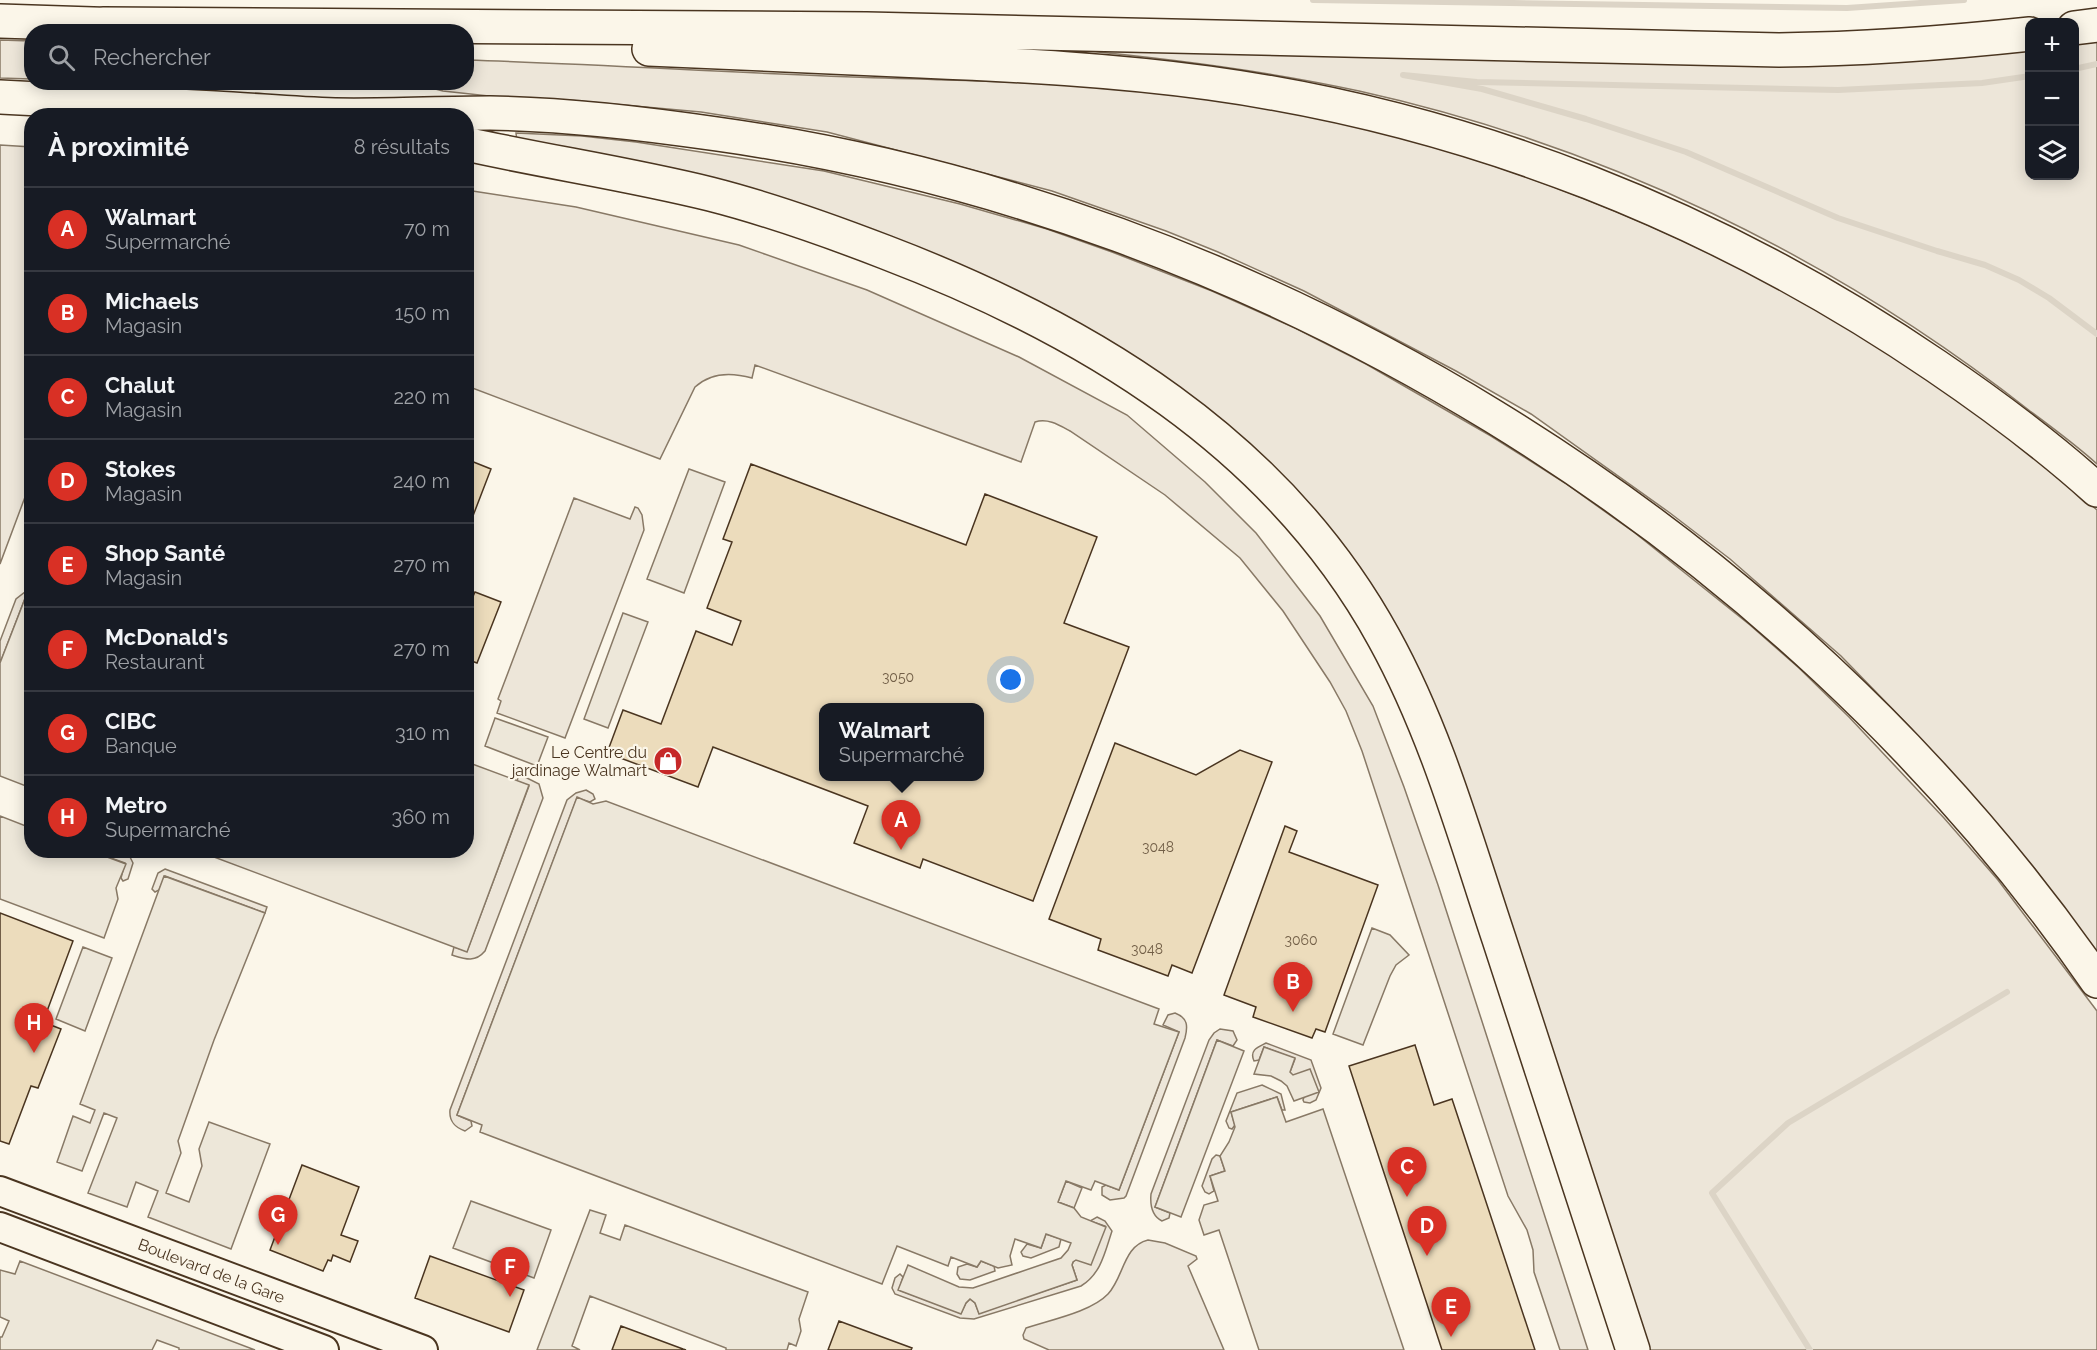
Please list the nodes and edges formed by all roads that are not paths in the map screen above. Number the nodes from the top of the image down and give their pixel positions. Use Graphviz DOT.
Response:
graph roads {
  1 [pos="0,21"];
  2 [pos="103,24"];
  3 [pos="2097,25"];
  4 [pos="474,26"];
  5 [pos="2079,27"];
  6 [pos="2025,35"];
  7 [pos="474,40"];
  8 [pos="0,97"];
  9 [pos="205,108"];
  10 [pos="474,113"];
  11 [pos="474,146"];
  12 [pos="2097,490"];
  13 [pos="2097,981"];
  14 [pos="0,1191"];
  15 [pos="0,1227"];
  16 [pos="324,1350"];
  17 [pos="423,1350"];
  18 [pos="1633,1350"];
  1 -- 2 [label="highway"];
  3 -- 5 [label="highway"];
  4 -- 6 [label="highway"];
  7 -- 12 [label="highway"];
  8 -- 9 [label="highway"];
  10 -- 13 [label="highway"];
  11 -- 18 [label="highway"];
  14 -- 17 [label="main road, Boulevard de la Gare"];
  15 -- 16 [label="main road, Boulevard de la Gare"];
}
